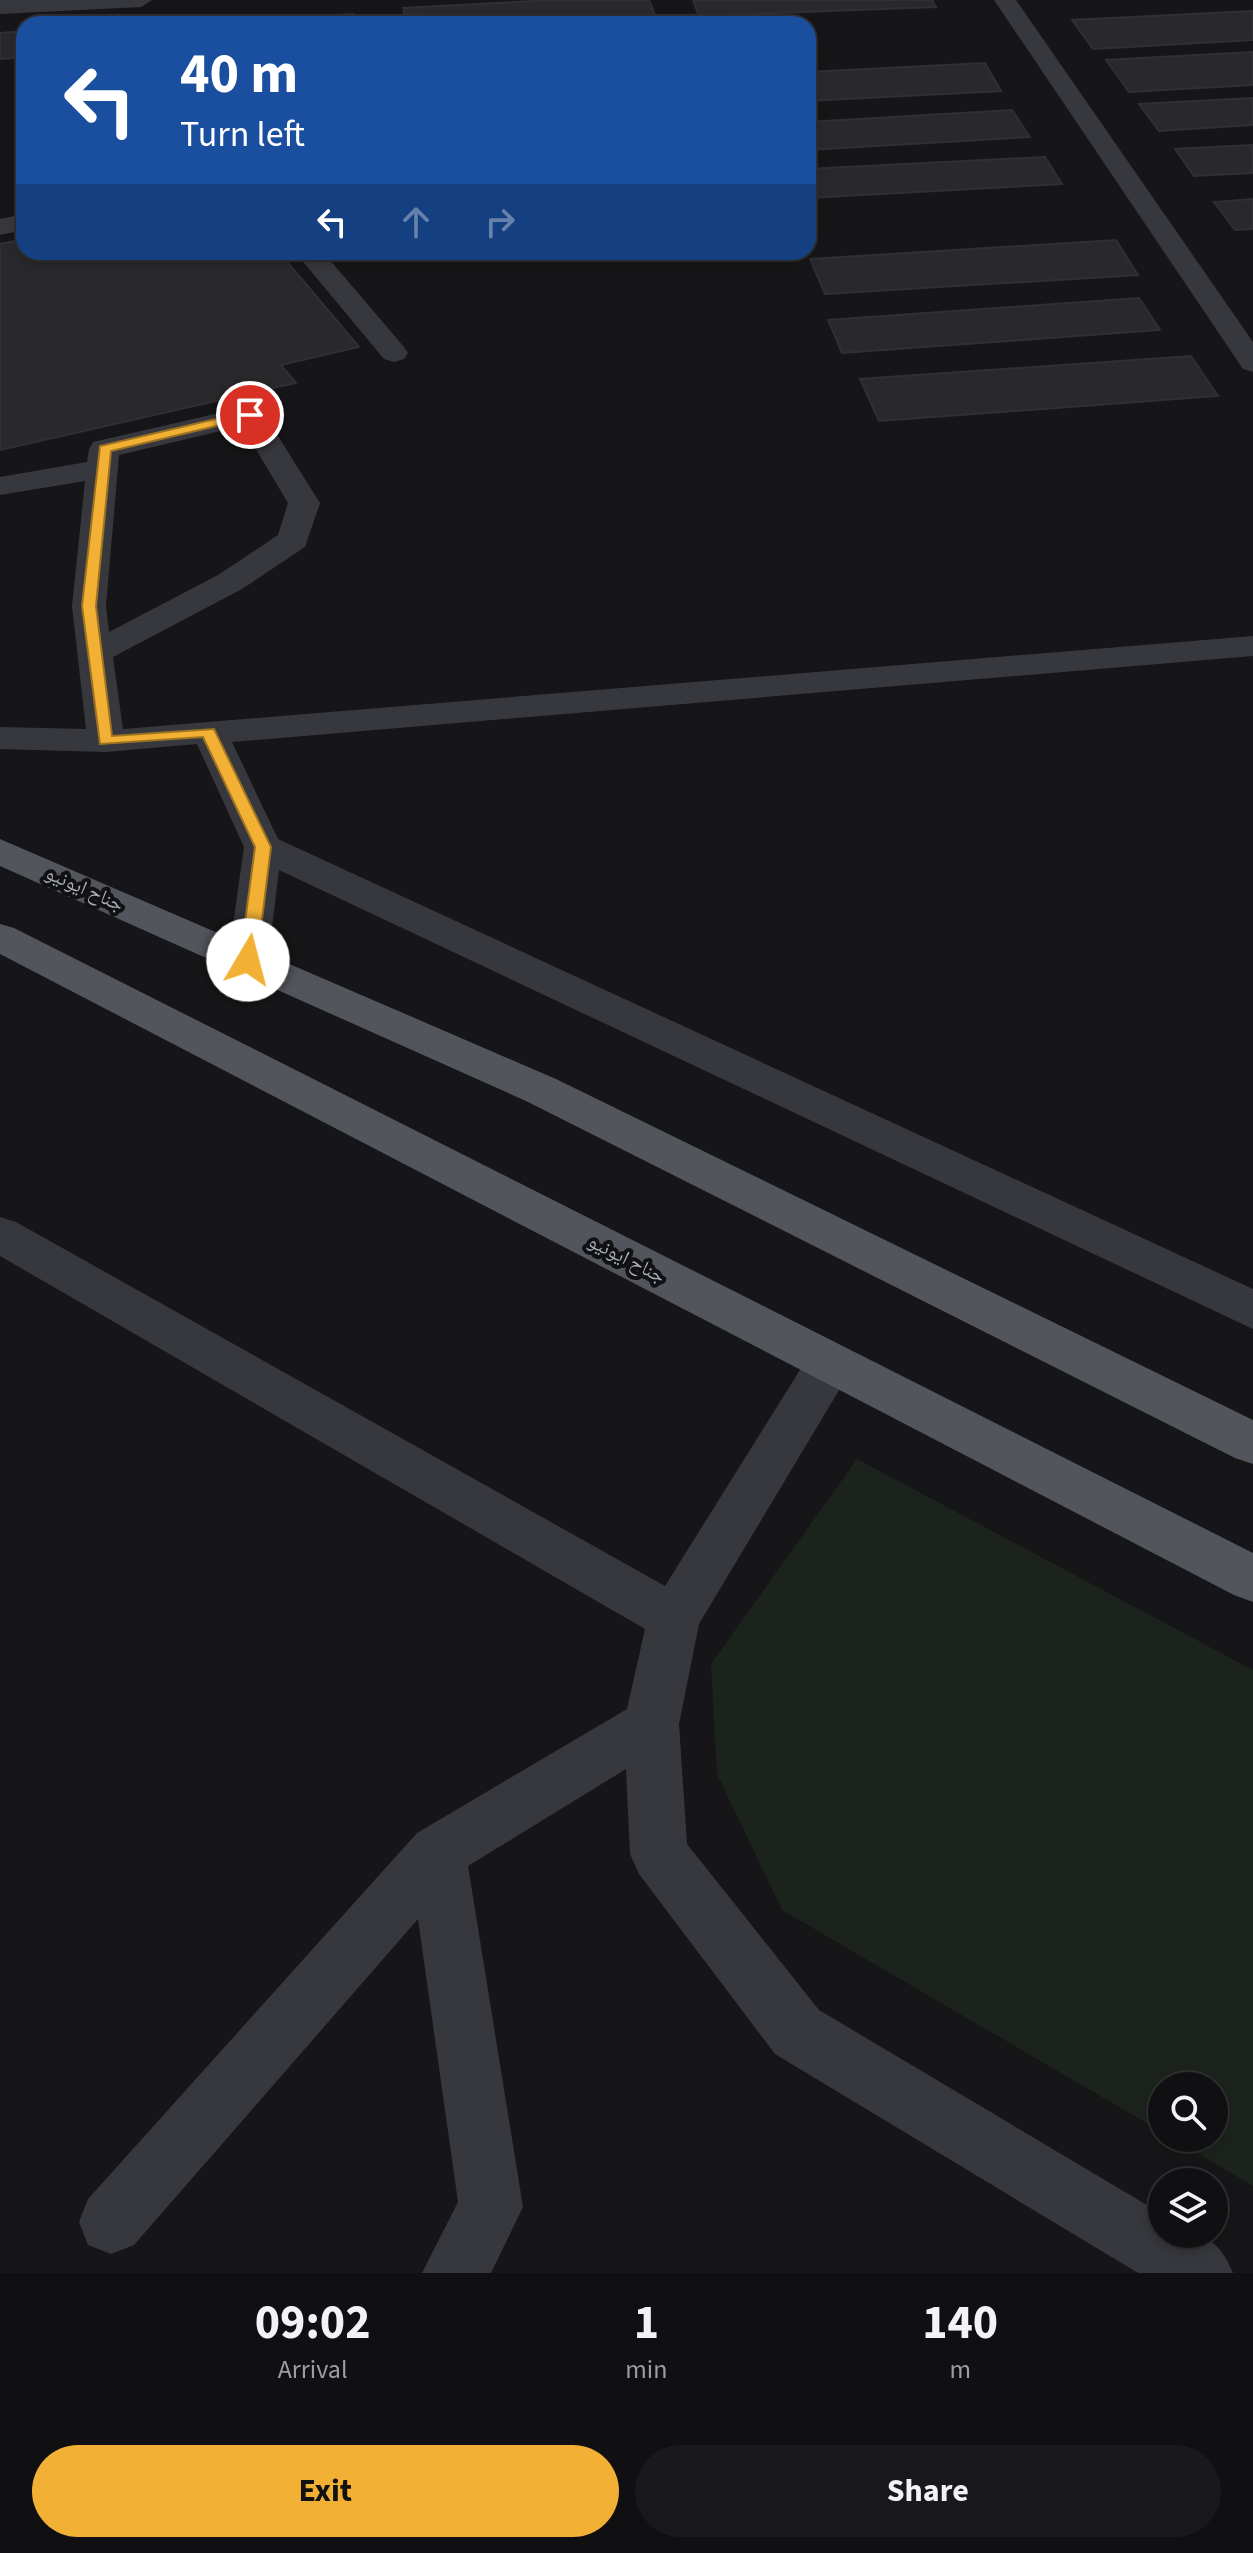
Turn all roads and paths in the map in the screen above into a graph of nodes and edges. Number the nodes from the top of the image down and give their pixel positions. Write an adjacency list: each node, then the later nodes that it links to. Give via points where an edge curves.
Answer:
1 (141, 0): 3 (street)
2 (1005, 0): 6 (street)
3 (0, 7)
4 (316, 260): 5 (street)
5 (394, 353)
6 (1253, 363)
7 (102, 469): 8 (street); 10 (street, via 89,606); 10 (street, via 104,449 250,415 304,503 293,540 230,582)
8 (0, 486)
9 (1253, 646): 11 (street)
10 (97, 652): 13 (street)
11 (209, 732): 13 (street); 14 (street)
12 (0, 738): 13 (street)
13 (106, 741)
14 (263, 847): 17 (street); 19 (street)
15 (0, 851): 17 (main road, جناح ایونیو)
16 (0, 937): 20 (main road, جناح ایونیو)
17 (248, 960): 21 (main road, جناح ایونیو, via 541,1090)
18 (0, 1234): 23 (street)
19 (1253, 1310)
20 (830, 1363): 22 (main road, جناح ایونیو); 23 (street)
21 (1253, 1443)
22 (1253, 1579)
23 (674, 1618): 24 (street)
24 (651, 1724): 25 (street); 28 (street, via 659,1854 797,2032)
25 (437, 1853): 26 (street); 27 (street, via 491,2207)
26 (111, 2222)
27 (455, 2273)
28 (1200, 2273)

